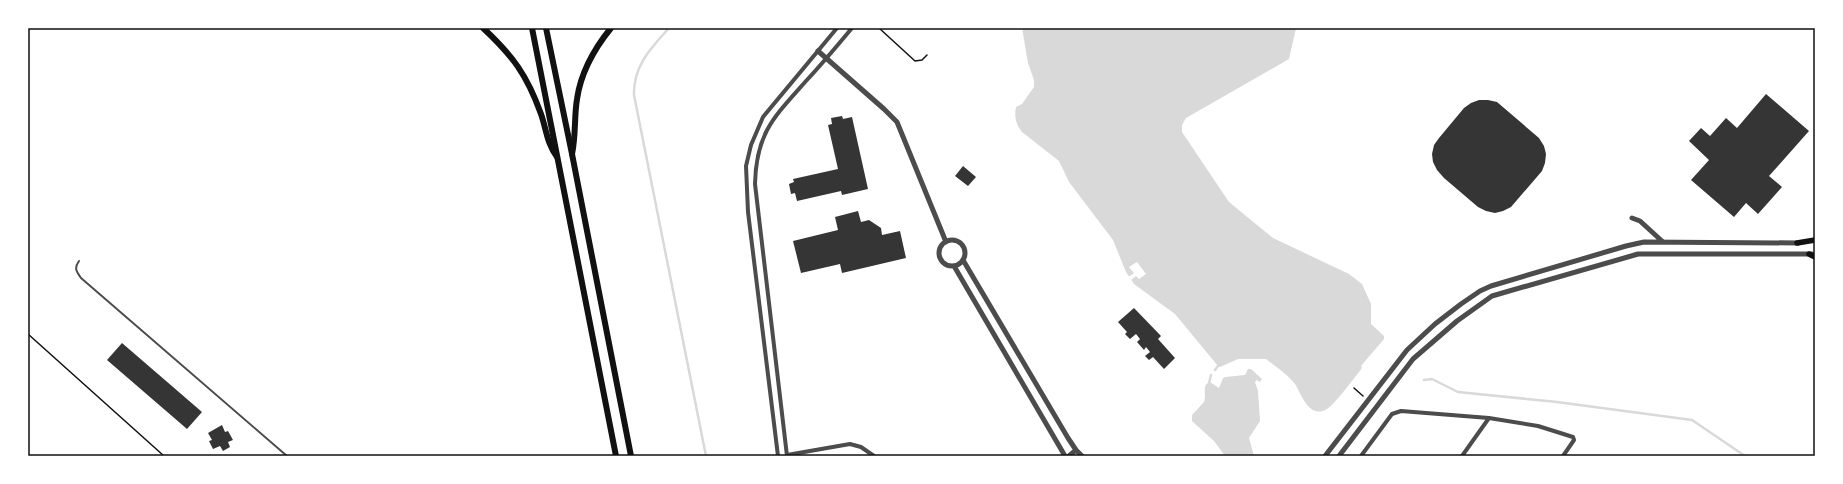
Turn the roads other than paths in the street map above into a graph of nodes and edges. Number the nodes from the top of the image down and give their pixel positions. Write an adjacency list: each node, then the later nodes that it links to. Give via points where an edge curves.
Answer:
1 (483, 28): 10 (main road, via 510,55 527,79 552,150)
2 (532, 28): 10 (main road)
3 (546, 28): 9 (main road)
4 (612, 28): 9 (main road, via 596,46 585,67 577,99)
5 (837, 28): 7 (street)
6 (852, 28): 8 (street)
7 (818, 52): 8 (street); 22 (street, via 763,117 748,155 746,189)
8 (826, 59): 13 (street, via 897,122); 21 (street, via 772,120 757,156 755,184)
9 (572, 154): 29 (main road)
10 (557, 157): 28 (main road)
11 (1632, 218): 14 (street, via 1640,221)
12 (1815, 240): 15 (main road)
13 (946, 242): 18 (street, via 954,241 960,244 965,253); 20 (street, via 940,250 940,257 947,265)
14 (1663, 242): 15 (street); 36 (street, via 1629,245 1486,288 1435,324 1407,350)
15 (1797, 243): 16 (street)
16 (1815, 243)
17 (1813, 255): 37 (street, via 1638,254 1492,296 1457,321 1413,359)
18 (963, 260): 20 (street); 26 (street)
19 (79, 261): 27 (lane, via 76,272 81,278)
20 (954, 266): 33 (street)
21 (767, 283): 22 (street); 24 (street)
22 (757, 285): 25 (street)
23 (1489, 418): 38 (street, via 1401,411 1392,414); 39 (street); 40 (street, via 1538,426 1573,437 1574,440)
24 (785, 444): 25 (street); 31 (street)
25 (777, 445): 30 (street)
26 (1076, 450): 34 (street); 35 (street)
27 (287, 456)
28 (616, 456)
29 (631, 456)
30 (778, 456)
31 (787, 456): 32 (street, via 850,444 861,446)
32 (874, 456)
33 (1065, 456)
34 (1069, 456)
35 (1082, 456)
36 (1325, 456)
37 (1339, 456)
38 (1361, 456)
39 (1462, 456)
40 (1563, 456)

